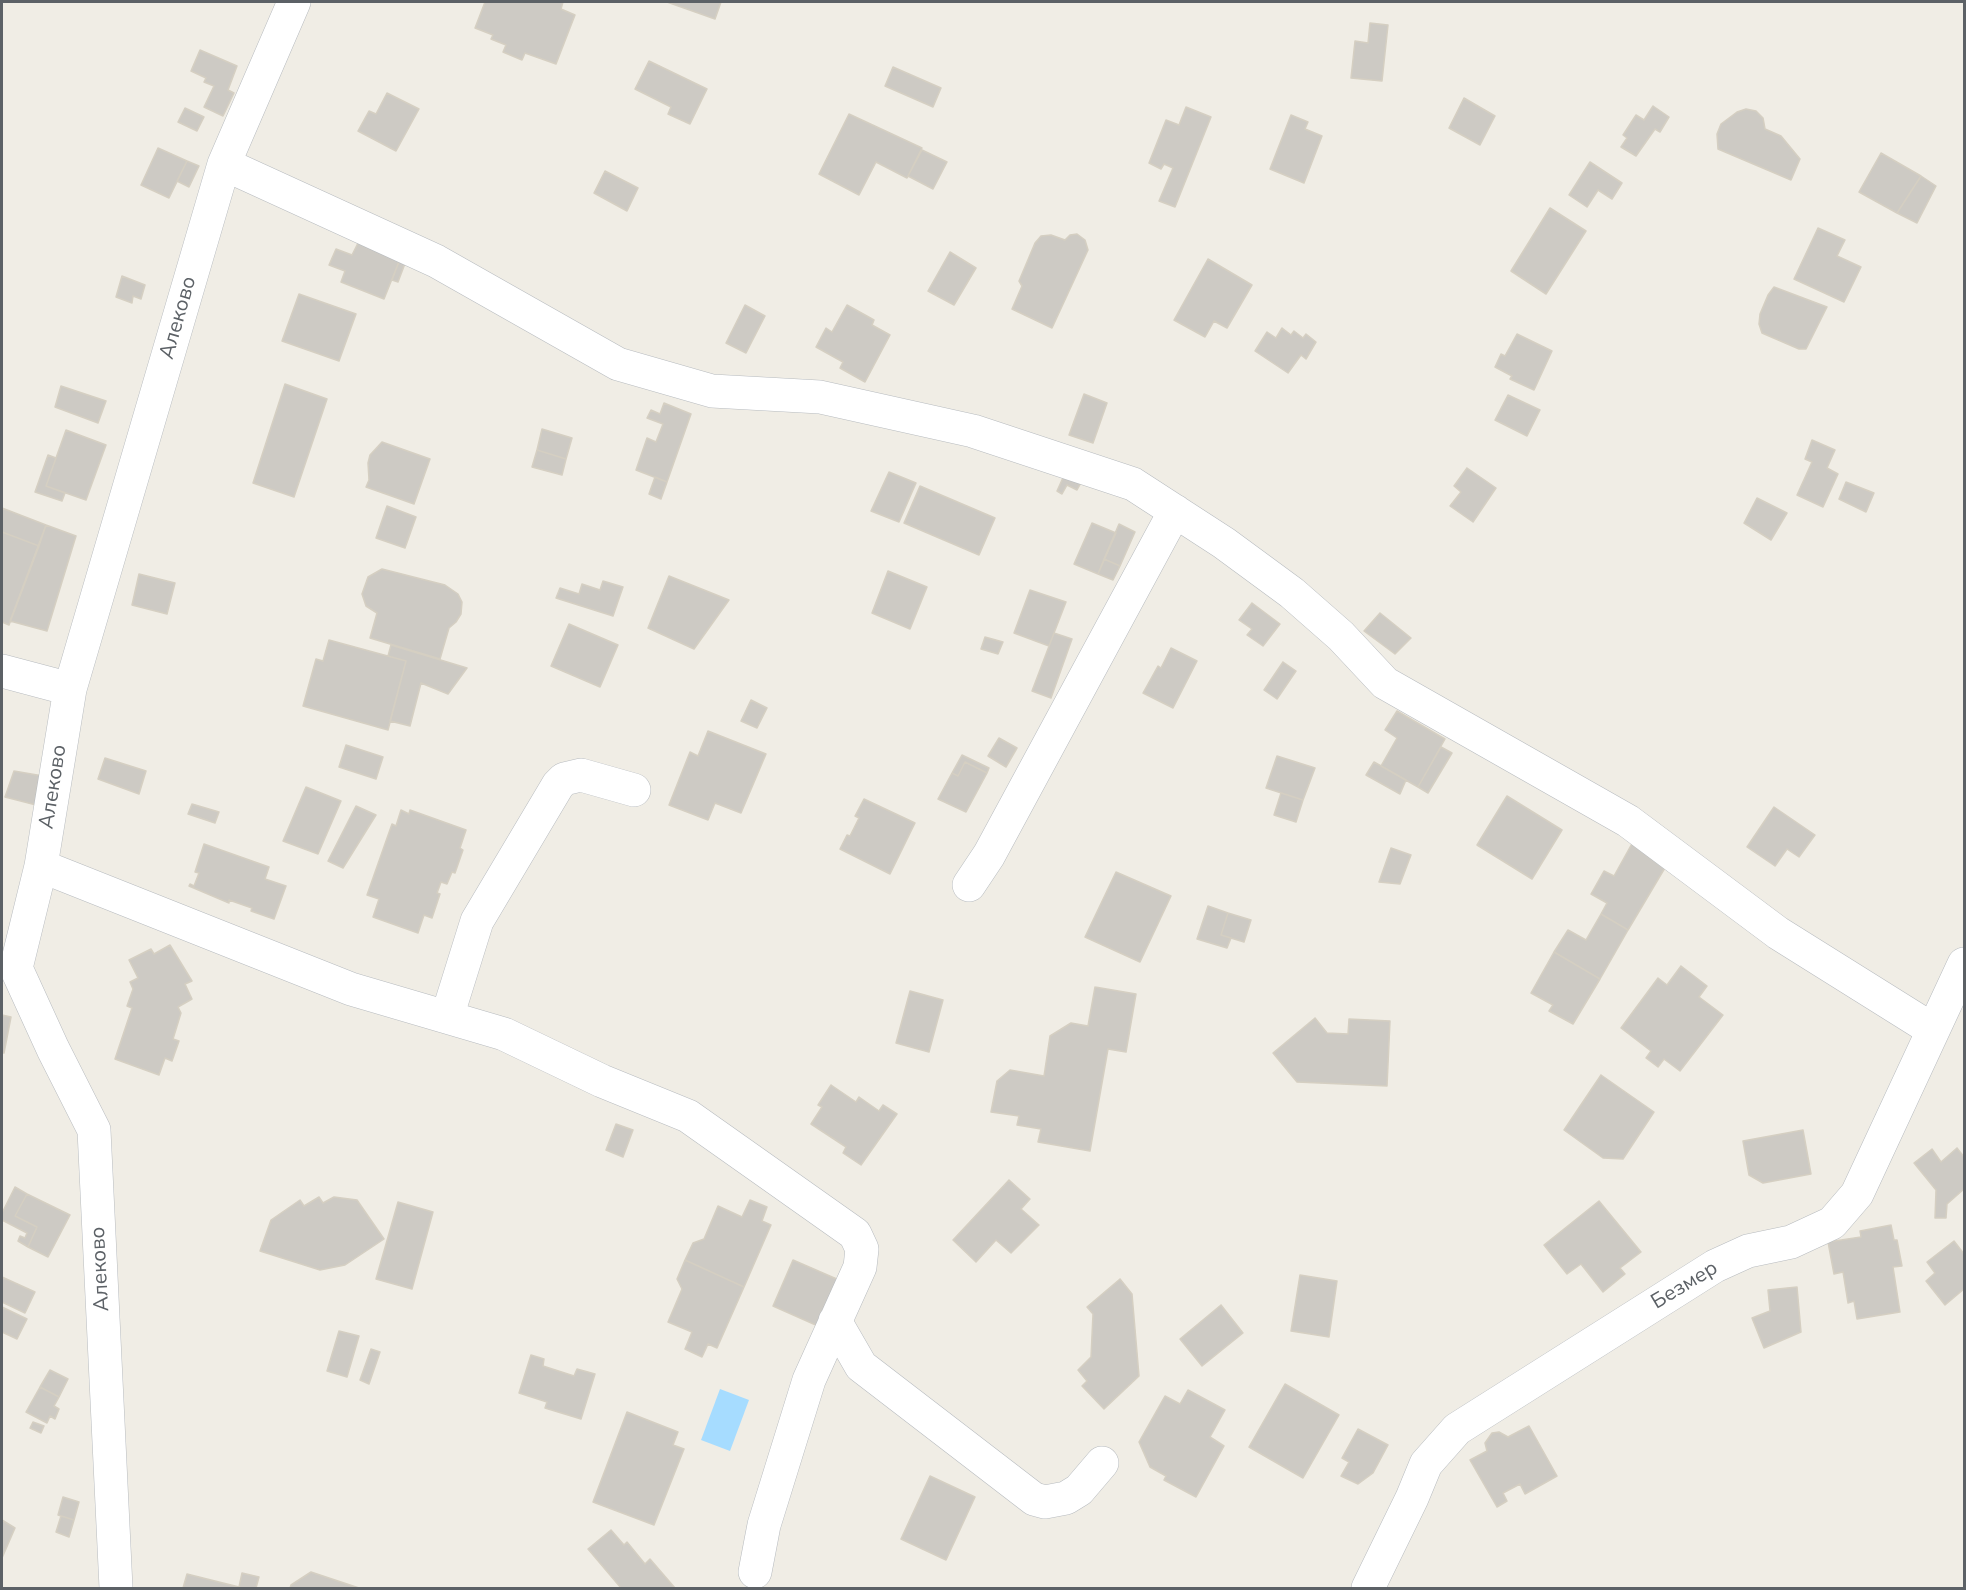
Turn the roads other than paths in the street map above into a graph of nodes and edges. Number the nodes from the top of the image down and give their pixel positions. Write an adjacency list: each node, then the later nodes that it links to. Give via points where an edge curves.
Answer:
1 (294, 2): 2 (street, Алеково)
2 (224, 164): 3 (street, via 436,261 618,364 712,391 820,397 973,431 1133,484); 5 (street, Алеково)
3 (1174, 511): 8 (street, via 989,855); 11 (street, via 1292,593 1341,636 1385,683 1628,821 1779,933)
4 (2, 671): 5 (street)
5 (70, 689): 7 (street, Алеково)
6 (634, 790): 10 (street, via 581,775 564,779 558,785 477,921)
7 (40, 867): 10 (street, via 351,989); 15 (street, Алеково, via 16,968 94,1130)
8 (969, 885)
9 (1965, 964): 11 (street, Безмер)
10 (447, 1017): 12 (street, via 504,1034 602,1081 688,1116 848,1228 860,1241 862,1258)
11 (1933, 1030): 16 (street, Безмер, via 1857,1194 1832,1223 1791,1242 1748,1251 1715,1266 1457,1429 1426,1464)
12 (835, 1321): 13 (street, via 861,1366 1034,1499 1045,1503 1066,1498 1079,1490); 14 (street, via 809,1380 764,1524)
13 (1102, 1463)
14 (755, 1572)
15 (116, 1588)
16 (1368, 1588)

